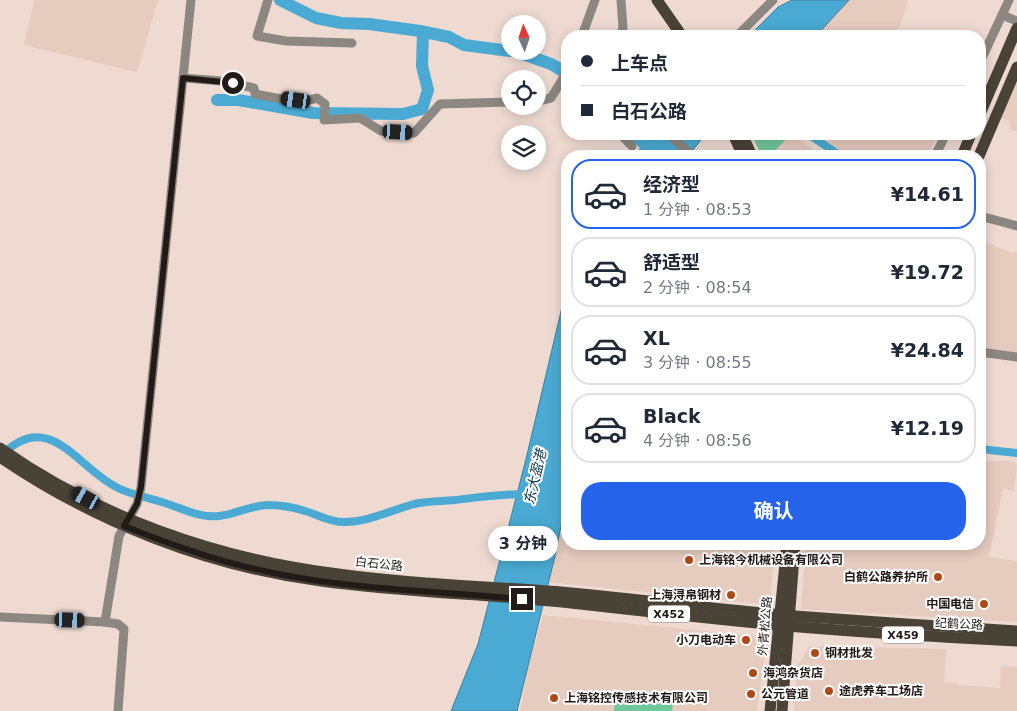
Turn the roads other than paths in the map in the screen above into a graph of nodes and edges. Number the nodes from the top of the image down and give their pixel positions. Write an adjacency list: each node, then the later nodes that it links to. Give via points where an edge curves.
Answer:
1 (191, 0): 20 (street)
2 (595, 0): 12 (street)
3 (621, 0): 13 (street)
4 (649, 0): 14 (main road)
5 (657, 0): 15 (main road)
6 (773, 0): 16 (street)
7 (1009, 0): 9 (street)
8 (268, 1): 17 (street, via 257,36 286,41)
9 (1002, 15): 10 (street); 18 (street)
10 (1017, 21)
11 (1017, 28): 23 (main road)
12 (584, 30)
13 (622, 30)
14 (669, 30)
15 (678, 30)
16 (743, 30)
17 (352, 43)
18 (986, 49)
19 (1017, 67): 27 (main road)
20 (183, 78): 24 (street, via 244,84 254,88 255,94 309,101 318,98 325,104 324,120 360,118 381,131 414,133 440,104); 37 (street, via 141,487 137,504)
21 (561, 89): 22 (street)
22 (546, 99)
23 (986, 100)
24 (501, 102)
25 (626, 140): 28 (street)
26 (675, 140): 29 (street)
27 (986, 140)
28 (632, 146)
29 (686, 150)
30 (986, 218): 31 (street)
31 (1017, 226)
32 (986, 353): 33 (street)
33 (1017, 357)
34 (0, 448): 36 (main road, 白石公路 / X452)
35 (0, 457): 36 (main road, 白石公路 / X452)
36 (13, 462): 37 (main road, 白石公路 / X452, via 47,487)
37 (127, 522): 42 (main road, 白石公路 / X452, via 221,561 357,586 485,591); 43 (street, via 119,536)
38 (789, 550): 40 (main road, 外青松公路)
39 (794, 550): 40 (main road, 外青松公路)
40 (790, 560): 42 (main road, 外青松公路)
41 (0, 617): 43 (street)
42 (784, 620): 44 (main road, 纪鹤公路 / X459); 45 (main road, 纪鹤公路 / X459); 47 (main road, 外青松公路); 48 (main road, 外青松公路)
43 (104, 622): 46 (street, via 118,624 124,629)
44 (1017, 631)
45 (1017, 641)
46 (118, 711)
47 (770, 711)
48 (782, 711)

